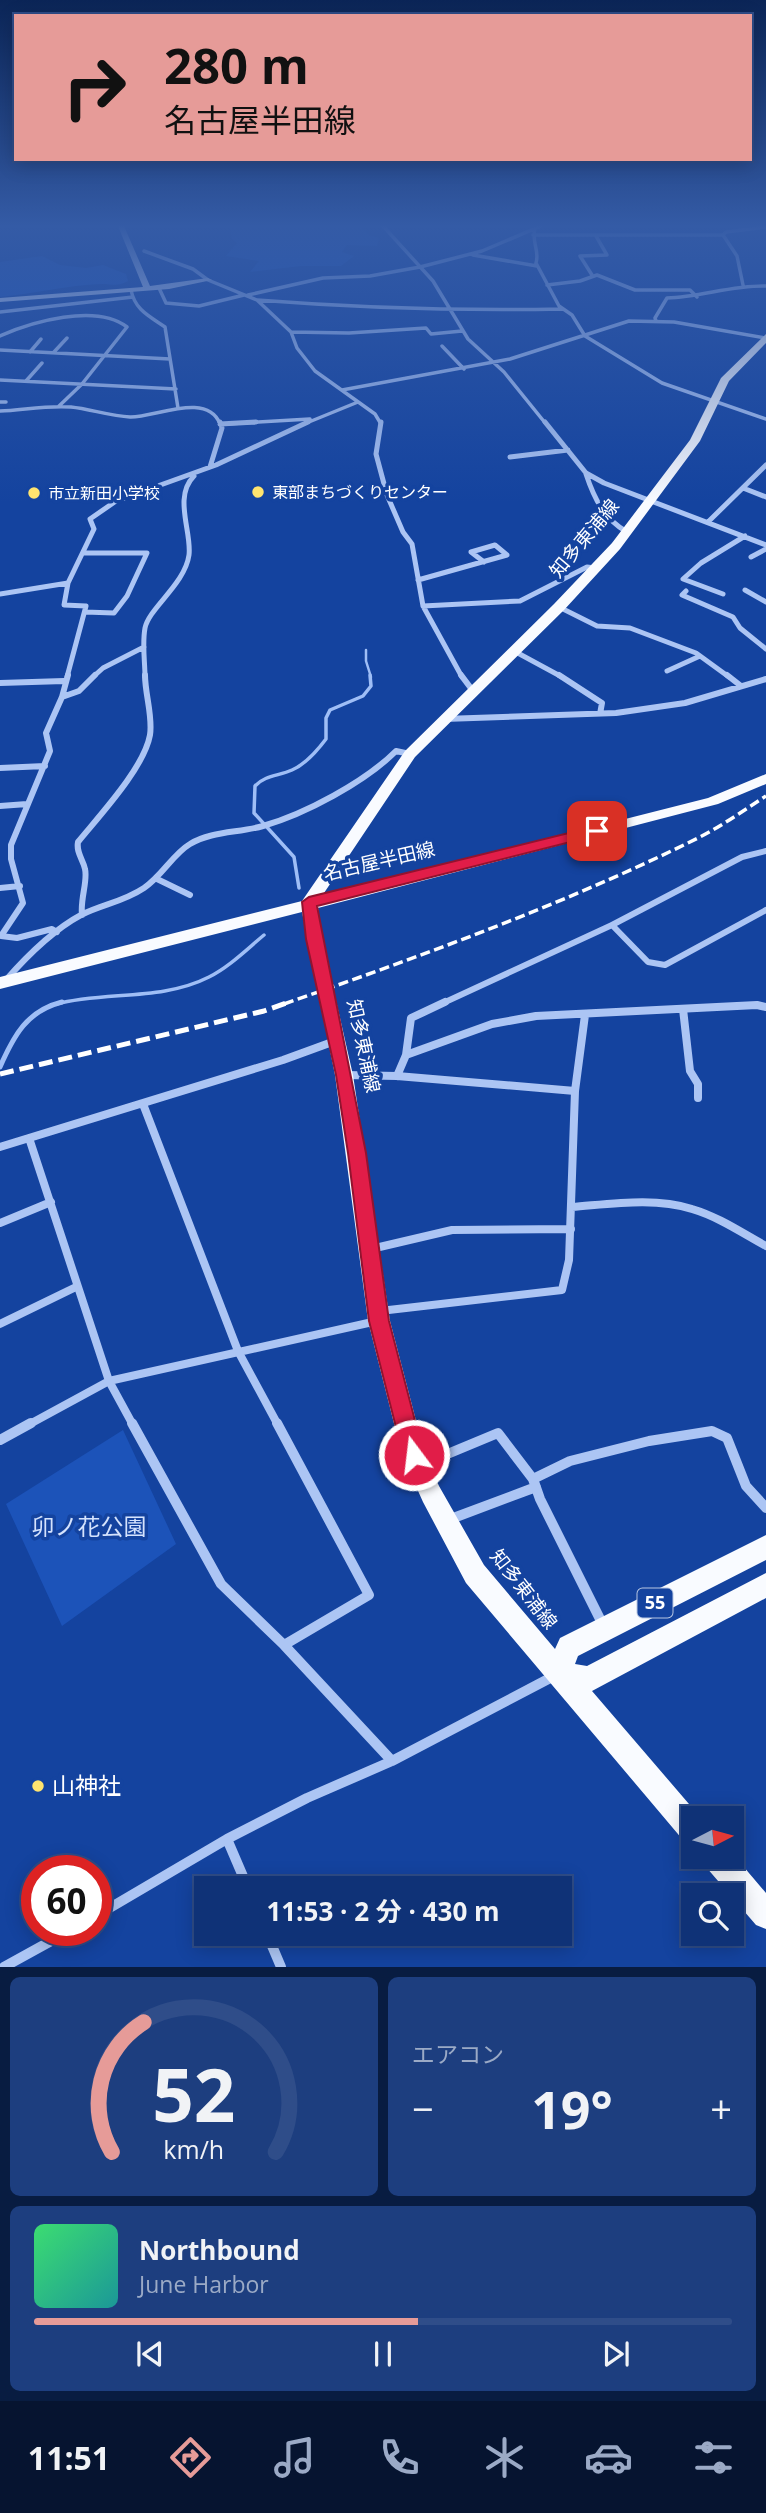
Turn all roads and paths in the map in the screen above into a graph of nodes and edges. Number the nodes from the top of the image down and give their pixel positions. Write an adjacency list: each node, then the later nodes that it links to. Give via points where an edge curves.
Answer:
1 (55, 318): 12 (street)
2 (61, 318): 11 (street)
3 (90, 318): 24 (street, via 127,327)
4 (151, 318): 26 (street, via 165,327)
5 (276, 318): 14 (street)
6 (454, 318): 13 (street)
7 (574, 318): 16 (street)
8 (658, 318): 9 (street)
9 (656, 321): 16 (street, via 629,321); 18 (street)
10 (4, 327): 12 (street)
11 (59, 327)
12 (13, 330): 15 (street)
13 (462, 331): 14 (street); 28 (street)
14 (291, 332): 35 (street, via 307,363)
15 (0, 336)
16 (586, 336): 28 (street); 37 (street, via 662,383)
17 (67, 338): 23 (street)
18 (765, 338): 37 (main road, 知多東浦線, via 725,380)
19 (41, 339): 22 (street)
20 (442, 346): 30 (street)
21 (0, 350): 22 (street)
22 (30, 352): 23 (street)
23 (54, 352): 24 (street)
24 (105, 355): 25 (street); 33 (street)
25 (138, 357): 26 (street); 29 (street)
26 (170, 359): 34 (street)
27 (42, 363): 32 (street)
28 (493, 363): 30 (street); 44 (street)
29 (134, 365)
30 (464, 369): 35 (street)
31 (1, 381): 32 (street)
32 (26, 381): 33 (street)
33 (82, 384): 34 (street); 38 (street)
34 (176, 389): 39 (street)
35 (341, 390): 36 (street)
36 (358, 402): 41 (street); 61 (street, via 381,421 376,454 387,495 412,544)
37 (716, 403): 42 (street); 52 (main road, 知多東浦線, via 695,441)
38 (58, 407): 39 (street, via 132,417); 40 (street)
39 (178, 408): 43 (street, via 206,410)
40 (0, 411)
41 (313, 419): 43 (street); 47 (street)
42 (766, 419)
43 (220, 424): 47 (street)
44 (568, 450): 45 (street); 49 (street)
45 (510, 457)
46 (766, 465): 50 (street)
47 (210, 467): 48 (street)
48 (196, 473): 57 (street, via 107,503 90,519 94,528); 73 (street, via 190,480 183,513 189,554 180,579 145,626)
49 (586, 473): 52 (street); 54 (street, via 604,514 614,526)
50 (743, 488): 51 (street); 53 (street)
51 (766, 497)
52 (649, 501): 53 (street); 54 (main road, 知多東浦線)
53 (708, 522): 55 (street)
54 (627, 531): 60 (main road, 知多東浦線)
55 (745, 536): 56 (street); 66 (street, via 683,579)
56 (766, 547): 58 (street)
57 (84, 552): 62 (street); 70 (street, via 147,553 114,613)
58 (751, 557)
59 (484, 562): 59 (street, via 495,559 507,555 495,545 471,552); 61 (street)
60 (595, 568): 68 (street, via 587,567 520,601); 69 (main road, 知多東浦線)
61 (418, 580): 68 (street)
62 (68, 583): 65 (street); 70 (street, via 64,605 86,606)
63 (745, 590): 67 (street)
64 (686, 591): 72 (street, via 682,595 733,617)
65 (0, 594)
66 (723, 594)
67 (766, 602)
68 (423, 606): 82 (street)
69 (559, 607): 75 (main road, 知多東浦線); 76 (street, via 597,626 630,628)
70 (85, 612): 79 (street)
71 (766, 638): 72 (street)
72 (757, 642): 74 (street)
73 (144, 647): 83 (street, via 103,668 79,691); 99 (street, via 151,732 129,778 78,842 86,872)
74 (766, 649)
75 (514, 651): 82 (main road, 知多東浦線); 84 (street, via 602,703)
76 (700, 656): 77 (street); 81 (street)
77 (667, 671)
78 (766, 679): 81 (street)
79 (65, 681): 80 (street); 83 (street)
80 (0, 683)
81 (741, 686): 84 (street, via 685,703)
82 (473, 691): 85 (main road, 知多東浦線)
83 (62, 697): 87 (street, via 46,733 50,751)
84 (600, 713): 85 (street)
85 (444, 719): 86 (main road, 知多東浦線)
86 (410, 754): 93 (street, via 396,751 351,786 281,819 197,839 181,850); 97 (main road, 知多東浦線)
87 (45, 766): 88 (street); 90 (street)
88 (0, 768)
89 (766, 779): 97 (main road, 名古屋半田線, via 691,807)
90 (27, 804): 91 (street); 94 (street, via 9,858)
91 (0, 806)
92 (766, 850): 100 (street, via 742,857)
93 (157, 879): 96 (street); 99 (street, via 126,900)
94 (20, 886): 95 (street); 101 (street, via 23,903 1,936 17,939 52,929)
95 (0, 888)
96 (190, 895)
97 (309, 902): 102 (main road, 名古屋半田線); 106 (main road, 知多東浦線)
98 (766, 910): 100 (street, via 665,965 648,962)
99 (82, 915): 101 (street)
100 (612, 925): 107 (street, via 411,1018)
101 (57, 932): 102 (street)
102 (2, 982)
103 (766, 1007): 104 (street)
104 (683, 1009): 105 (street); 111 (street)
105 (585, 1015): 107 (street, via 536,1016 492,1024); 110 (street)
106 (335, 1041): 108 (main road, 知多東浦線); 112 (street)
107 (406, 1055): 109 (street)
108 (344, 1075): 109 (street); 120 (main road, 知多東浦線)
109 (397, 1076): 110 (street)
110 (575, 1091): 116 (street)
111 (698, 1098)
112 (143, 1104): 113 (street); 124 (street)
113 (29, 1138): 114 (street); 115 (street)
114 (0, 1147)
115 (51, 1202): 117 (street); 121 (street)
116 (572, 1207): 118 (street); 119 (street, via 619,1203 684,1207)
117 (0, 1223)
118 (571, 1229): 120 (street, via 452,1230); 122 (street, via 562,1290 410,1305)
119 (766, 1246)
120 (370, 1250): 122 (main road, 知多東浦線)
121 (76, 1287): 123 (street); 125 (street)
122 (379, 1316): 124 (street); 127 (main road, 知多東浦線)
123 (0, 1324)
124 (237, 1351): 125 (street); 134 (street, via 369,1595)
125 (109, 1381): 126 (street); 134 (street, via 221,1584)
126 (0, 1440)
127 (419, 1466): 128 (street, via 498,1433); 130 (main road, 知多東浦線)
128 (534, 1483): 129 (street, via 570,1461 712,1431 727,1437 750,1492); 130 (street); 133 (street)
129 (766, 1508)
130 (446, 1521): 135 (main road, 知多東浦線, via 475,1574)
131 (766, 1547): 133 (main road, 55)
132 (766, 1585): 135 (main road, 55, via 589,1679)
133 (605, 1629): 135 (main road, 55, via 569,1647)
134 (284, 1645): 136 (street)
135 (558, 1674): 136 (street); 137 (main road, 知多東浦線)
136 (392, 1761): 138 (street)
137 (681, 1816)
138 (227, 1839): 140 (street); 141 (street)
139 (726, 1869): 142 (main road)
140 (243, 1876)
141 (112, 1907)
142 (766, 1915)
143 (42, 1946): 145 (street)
144 (272, 1946): 146 (street)
145 (4, 1967)
146 (281, 1967)

